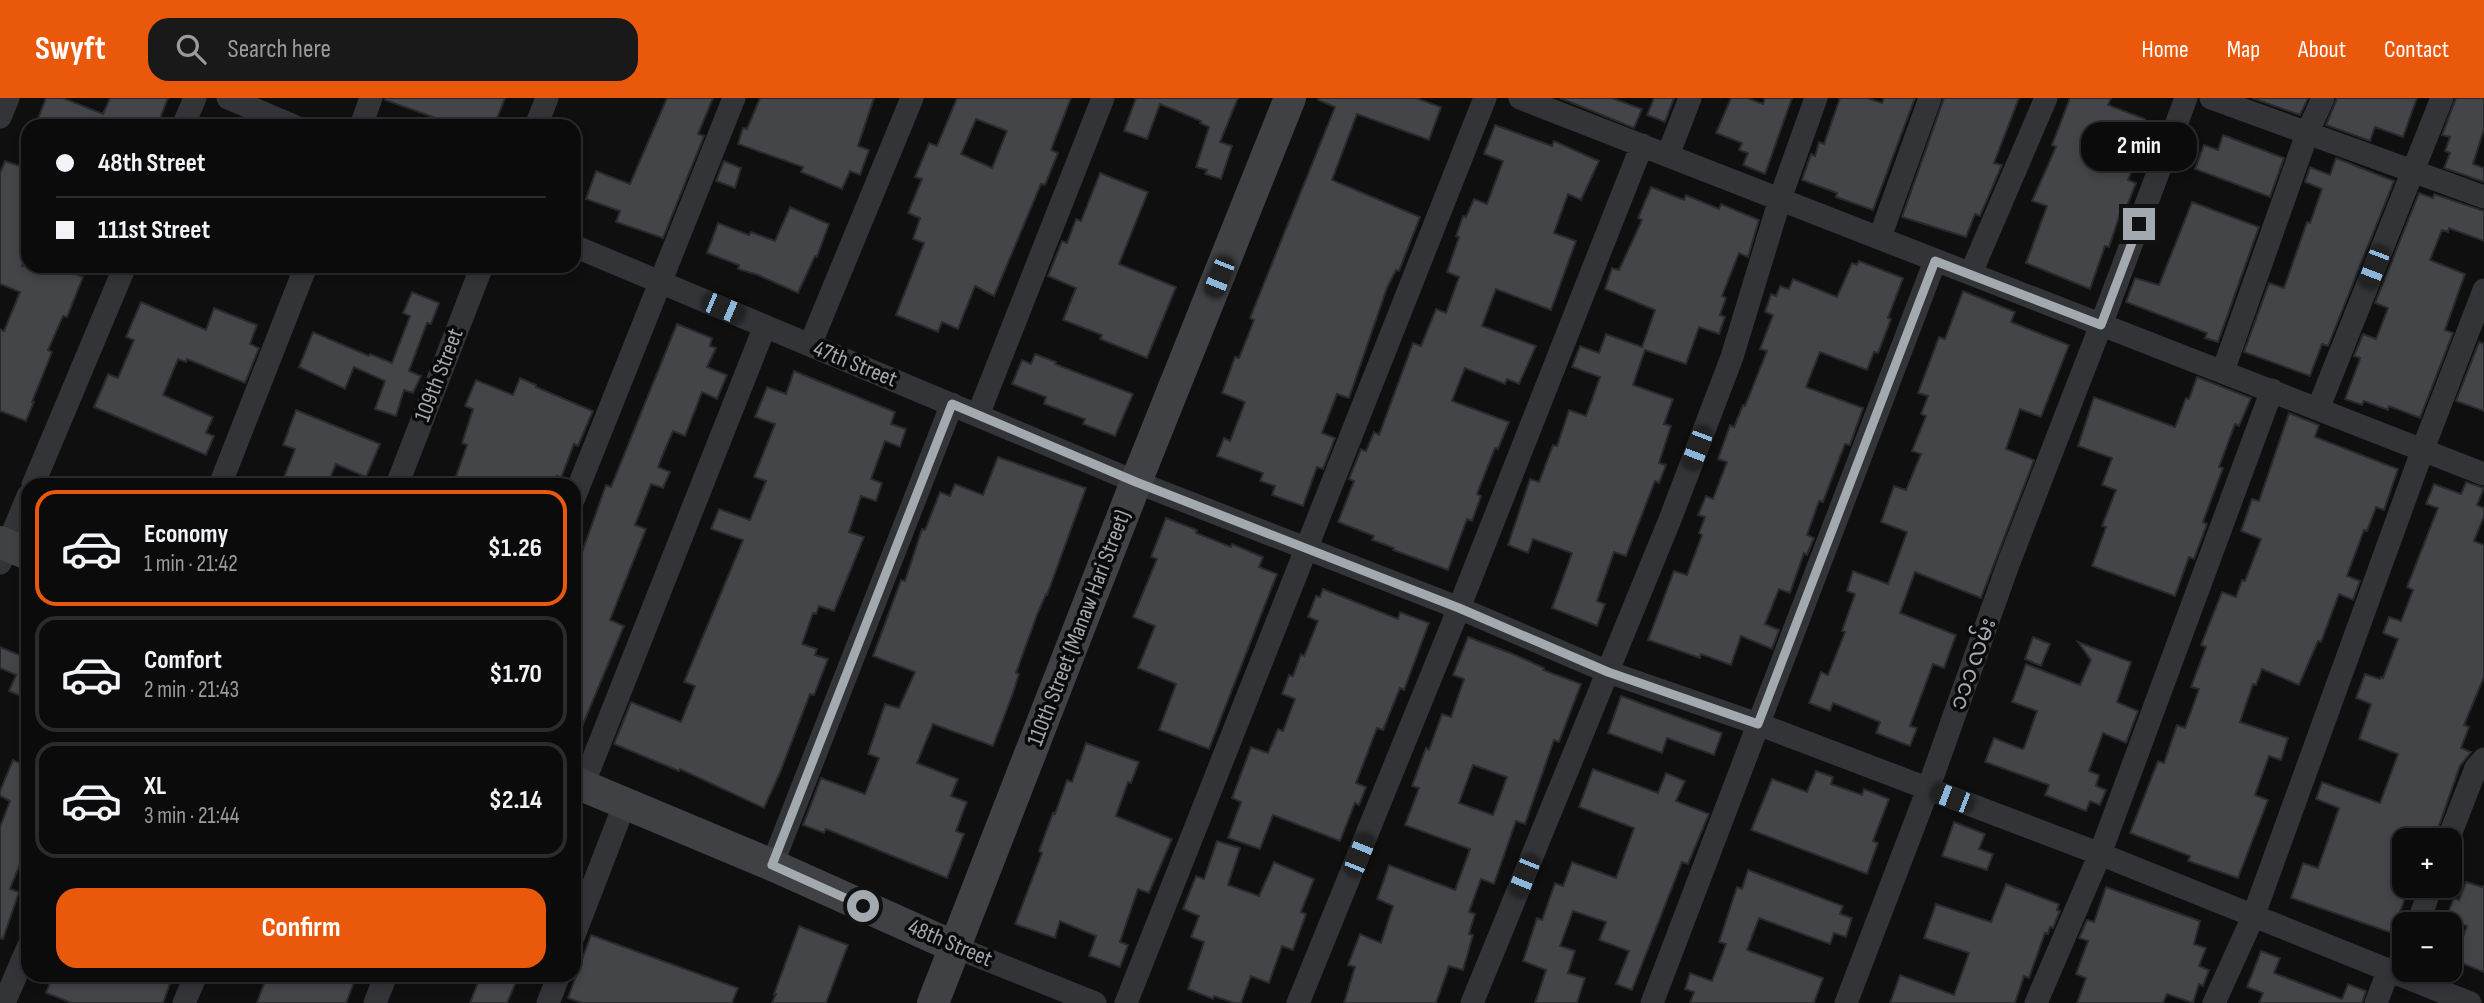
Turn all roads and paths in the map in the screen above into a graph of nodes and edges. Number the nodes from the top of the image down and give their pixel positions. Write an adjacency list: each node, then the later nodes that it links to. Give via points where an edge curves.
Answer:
1 (8, 98): 21 (street)
2 (195, 98): 22 (street)
3 (228, 98): 23 (street)
4 (371, 98): 24 (street)
5 (547, 98): 25 (street)
6 (734, 98): 39 (street)
7 (912, 98): 43 (street)
8 (1103, 98): 48 (street)
9 (1290, 98): 55 (street, 110th Street (Manaw Hari Street))
10 (1485, 98): 57 (street)
11 (1520, 98): 20 (street)
12 (1690, 98): 28 (street)
13 (1816, 98): 31 (street)
14 (1930, 98): 32 (street)
15 (2046, 98): 38 (street)
16 (2186, 98): 41 (street, ၁၁၁ လမ်း)
17 (2211, 98): 26 (street)
18 (2323, 98): 26 (street)
19 (2442, 98): 29 (street)
20 (1555, 104): 27 (street)
21 (0, 117)
22 (186, 119)
23 (278, 119)
24 (363, 119)
25 (539, 119)
26 (2307, 134): 29 (street); 44 (street)
27 (1642, 145): 28 (street); 59 (street)
28 (1668, 155): 31 (street)
29 (2410, 172): 30 (street); 47 (street)
30 (2484, 197)
31 (1780, 199): 32 (street); 60 (street, via 1732,357)
32 (1880, 237): 34 (street)
33 (581, 249): 39 (street, 47th Street)
34 (1935, 261): 38 (street); 61 (street)
35 (122, 273): 51 (street)
36 (303, 273): 52 (street)
37 (479, 273): 53 (street, 109th Street)
38 (1971, 274): 41 (street)
39 (659, 282): 42 (street, 47th Street); 54 (street)
40 (2484, 290): 49 (street)
41 (2101, 325): 44 (street); 65 (street, ၁၁၁ လမ်း)
42 (765, 326): 43 (street, 47th Street); 63 (street)
43 (810, 345): 46 (street, 47th Street)
44 (2223, 371): 45 (street)
45 (2272, 390): 47 (street); 68 (street)
46 (952, 404): 48 (street, 47th Street); 69 (street)
47 (2318, 408): 49 (street)
48 (978, 415): 55 (street, 47th Street)
49 (2423, 449): 50 (street); 71 (street)
50 (2484, 474)
51 (36, 478)
52 (223, 478)
53 (400, 478)
54 (581, 480)
55 (1136, 482): 57 (street, 47th Street); 72 (street, 110th Street (Manaw Hari Street))
56 (21, 516): 58 (street)
57 (1307, 547): 59 (street, 47th Street); 86 (street)
58 (9, 551)
59 (1459, 608): 60 (street, 47th Street); 87 (street)
60 (1608, 672): 61 (street, 47th Street); 88 (street)
61 (1758, 724): 65 (street, 47th Street); 89 (street)
62 (2484, 759): 67 (street, via 2476,768)
63 (581, 776)
64 (581, 784): 66 (street, 48th Street)
65 (1928, 789): 68 (street, 47th Street); 90 (street, ၁၁၁ လမ်း)
66 (625, 803): 69 (street, 48th Street); 70 (street)
67 (2453, 828)
68 (2100, 855): 71 (street, 47th Street); 91 (street)
69 (772, 865): 72 (street, 48th Street)
70 (581, 917)
71 (2253, 917): 74 (street, 47th Street); 92 (street)
72 (955, 947): 84 (street, 110th Street (Manaw Hari Street)); 85 (street, 48th Street)
73 (21, 963): 80 (street)
74 (2392, 969)
75 (193, 982): 81 (street)
76 (383, 982): 82 (street)
77 (556, 982): 83 (street)
78 (2392, 982): 93 (street)
79 (2423, 982): 94 (street, 47th Street)
80 (4, 1003)
81 (184, 1003)
82 (375, 1003)
83 (548, 1003)
84 (933, 1003)
85 (1095, 1003)
86 (1126, 1003)
87 (1298, 1003)
88 (1472, 1003)
89 (1652, 1003)
90 (1846, 1003)
91 (2036, 1003)
92 (2214, 1003)
93 (2376, 1003)
94 (2470, 1003)

